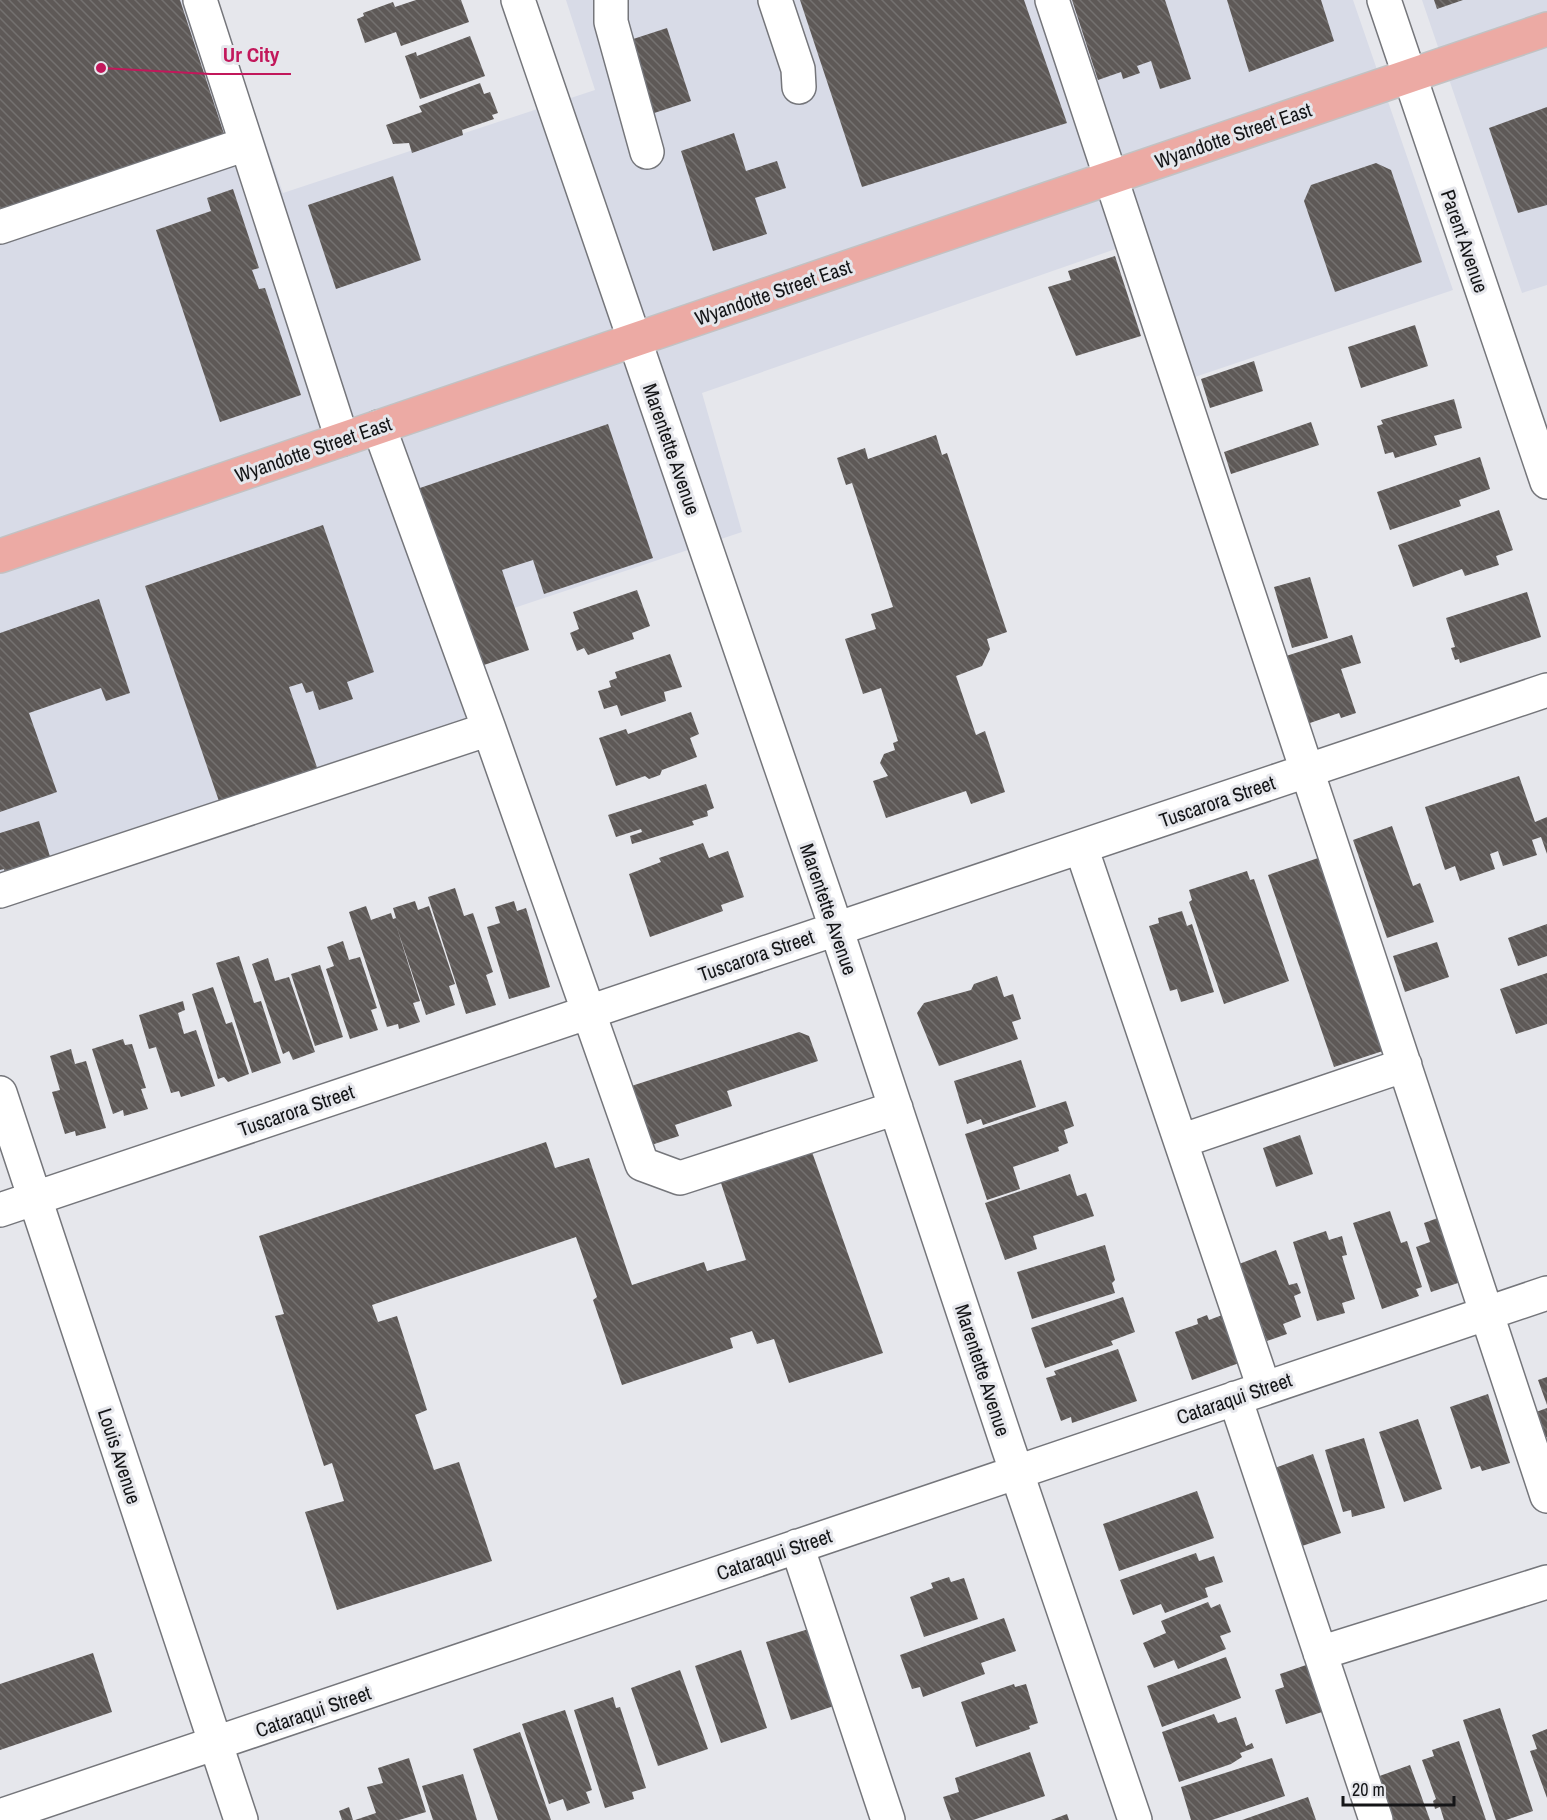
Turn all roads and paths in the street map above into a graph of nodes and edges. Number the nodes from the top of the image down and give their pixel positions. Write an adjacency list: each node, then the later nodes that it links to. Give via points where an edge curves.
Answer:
1 (200, 0): 10 (street)
2 (518, 0): 14 (street, Marentette Avenue)
3 (611, 0): 11 (street, via 611,22)
4 (775, 0): 9 (street, via 798,69)
5 (1052, 0): 12 (street)
6 (1384, 0): 8 (street, Parent Avenue)
7 (1547, 29): 8 (main road, Wyandotte Street East)
8 (1409, 75): 12 (main road, Wyandotte Street East); 17 (street, Parent Avenue)
9 (799, 87)
10 (246, 144): 13 (street); 16 (street)
11 (647, 152)
12 (1111, 177): 14 (main road, Wyandotte Street East); 21 (street)
13 (0, 227)
14 (634, 339): 15 (main road, Wyandotte Street East); 24 (street, Marentette Avenue)
15 (379, 427): 16 (main road, Wyandotte Street East); 20 (street)
16 (342, 439): 18 (main road, Wyandotte Street East)
17 (1547, 482)
18 (0, 556)
19 (1547, 690): 21 (street, Tuscarora Street)
20 (489, 729): 23 (street); 25 (street)
21 (1307, 770): 22 (street, Tuscarora Street); 26 (street)
22 (1081, 847): 24 (street, Tuscarora Street); 29 (street)
23 (0, 891)
24 (836, 928): 25 (street, Tuscarora Street); 28 (street, Marentette Avenue)
25 (588, 1012): 28 (street, via 642,1164 680,1178); 30 (street, Tuscarora Street)
26 (1405, 1065): 29 (street); 33 (street)
27 (0, 1093): 30 (street, Louis Avenue)
28 (896, 1108): 35 (street, Marentette Avenue)
29 (1181, 1141): 34 (street)
30 (34, 1198): 31 (street, Tuscarora Street); 40 (street, Louis Avenue)
31 (0, 1210)
32 (1547, 1293): 33 (street, Cataraqui Street)
33 (1486, 1313): 34 (street, Cataraqui Street); 36 (street)
34 (1250, 1393): 35 (street, Cataraqui Street); 39 (street)
35 (1017, 1472): 37 (street, Cataraqui Street); 44 (street, Marentette Avenue)
36 (1547, 1496)
37 (797, 1546): 40 (street, Cataraqui Street); 43 (street)
38 (1547, 1582): 39 (street)
39 (1320, 1653): 45 (street)
40 (216, 1744): 41 (street, Cataraqui Street); 42 (street, Louis Avenue)
41 (0, 1815)
42 (241, 1820)
43 (888, 1820)
44 (1135, 1820)
45 (1376, 1820)

